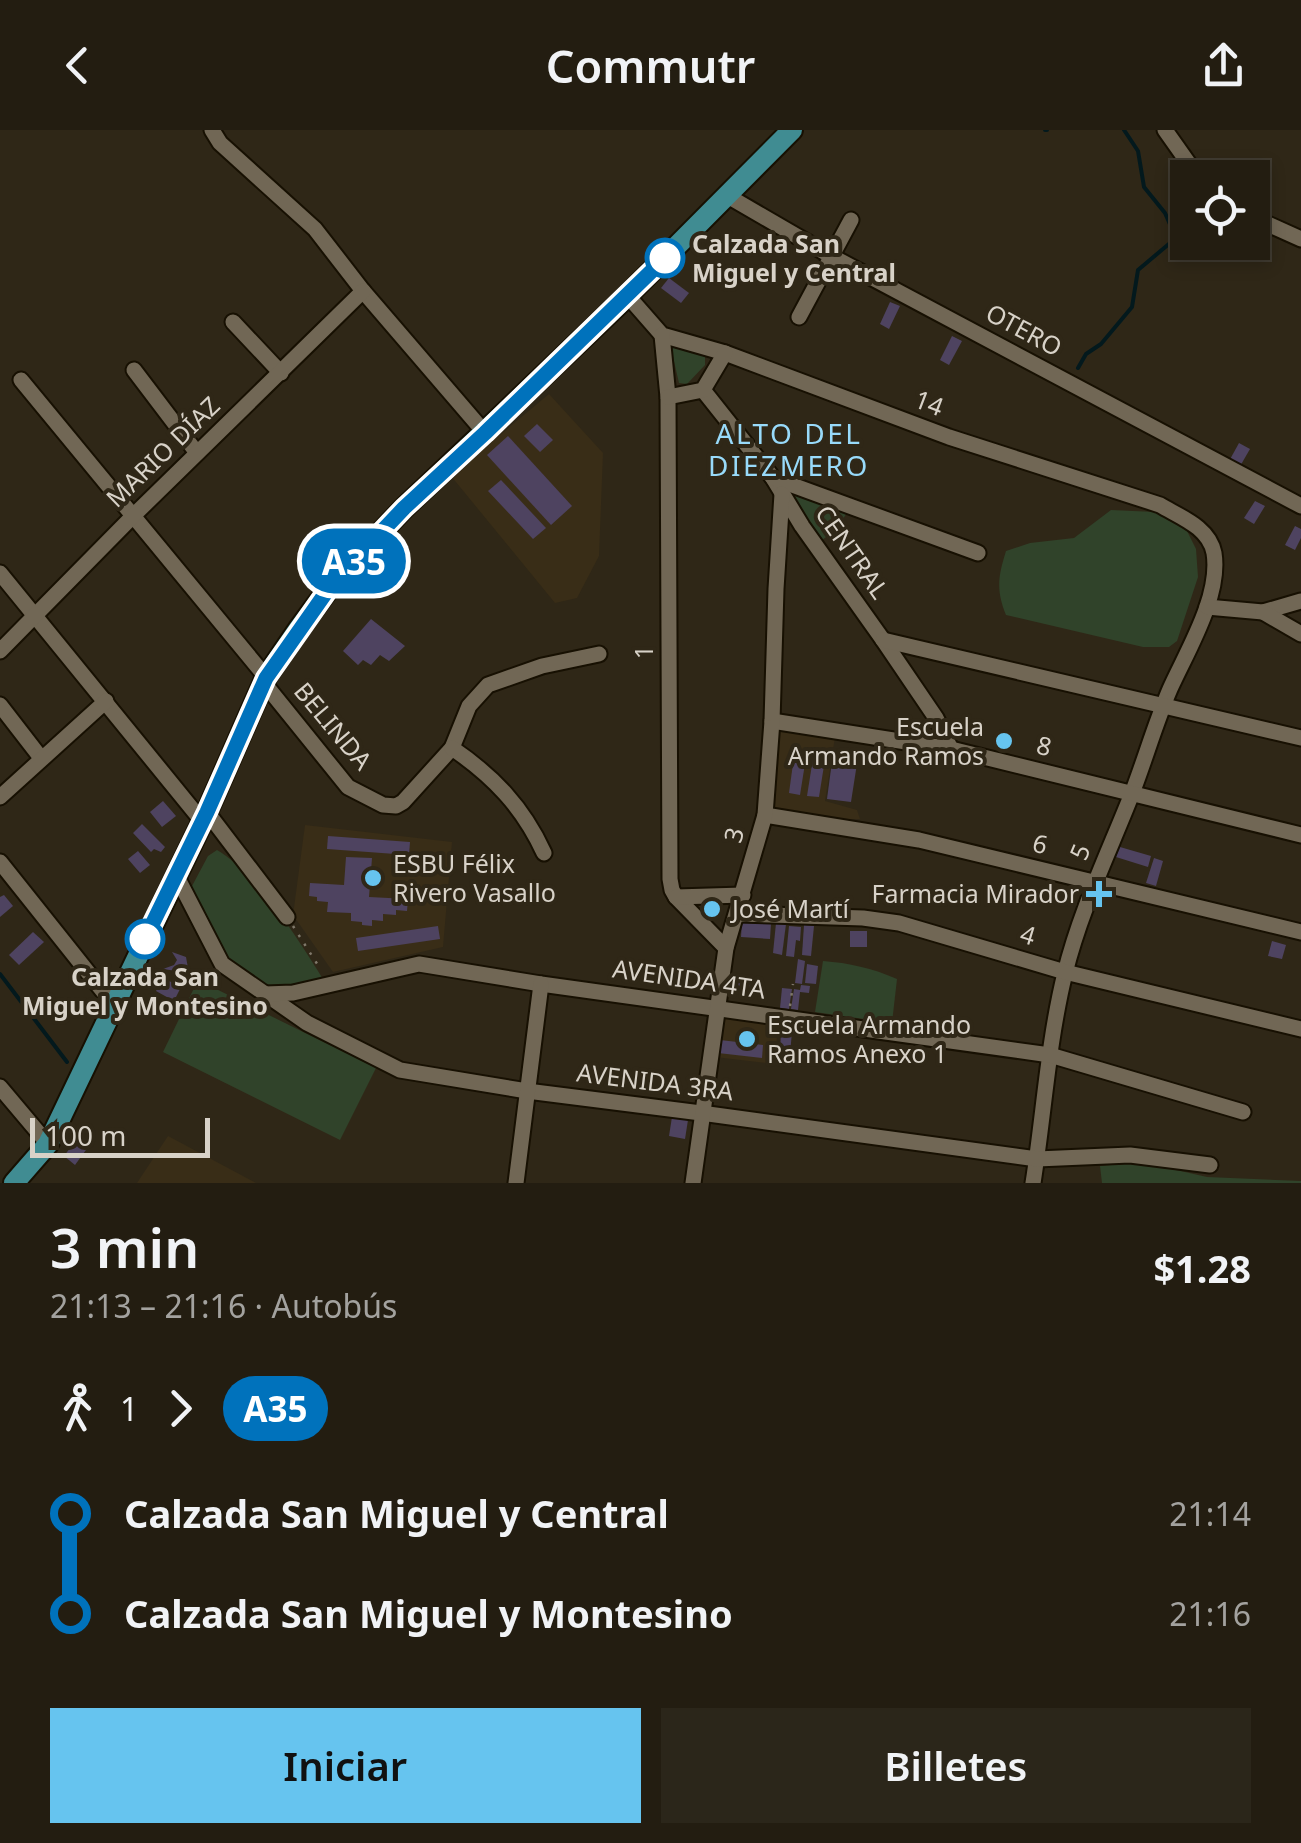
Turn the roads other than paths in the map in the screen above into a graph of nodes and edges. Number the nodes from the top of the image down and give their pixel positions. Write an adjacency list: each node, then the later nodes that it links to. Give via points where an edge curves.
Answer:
1 (212, 130): 10 (street, via 315,229)
2 (792, 130): 5 (main road)
3 (1165, 130): 4 (street)
4 (1186, 160)
5 (726, 195): 9 (street, OTERO); 11 (main road)
6 (851, 220): 9 (street)
7 (1270, 226): 8 (street)
8 (1301, 239)
9 (830, 256): 12 (street); 25 (street, OTERO)
10 (363, 291): 17 (street, MARIO DÍAZ); 21 (street)
11 (628, 295): 14 (street); 21 (main road)
12 (799, 317)
13 (233, 322): 17 (street)
14 (662, 335): 15 (street, 14); 20 (street, 1)
15 (726, 353): 19 (street); 28 (street, 14, via 948,437 1160,505 1206,534)
16 (134, 370): 22 (street)
17 (282, 373): 22 (street, MARIO DÍAZ)
18 (22, 380): 26 (street, BELINDA)
19 (703, 390): 20 (street); 23 (street, CENTRAL)
20 (668, 397): 57 (street, 1, via 670,878)
21 (485, 433): 38 (main road, via 332,584)
22 (196, 454): 26 (street, MARIO DÍAZ)
23 (773, 478): 24 (street, CENTRAL); 27 (street)
24 (782, 494): 35 (street, CENTRAL); 42 (street, 3)
25 (1301, 506)
26 (134, 516): 33 (street, MARIO DÍAZ); 38 (street, BELINDA)
27 (978, 553)
28 (1214, 553): 31 (street, 5)
29 (0, 572): 33 (street)
30 (1301, 601): 32 (street)
31 (1206, 606): 32 (street); 41 (street, 5)
32 (1264, 612): 34 (street)
33 (36, 615): 36 (street, MARIO DÍAZ); 39 (street)
34 (1301, 634)
35 (883, 640): 41 (street); 45 (street, CENTRAL)
36 (0, 652)
37 (598, 654): 44 (street, BELINDA, via 488,685 469,706)
38 (265, 680): 44 (street, BELINDA, via 348,787 383,805 403,802); 50 (main road)
39 (106, 701): 46 (street); 50 (street)
40 (0, 705): 46 (street)
41 (1163, 706): 43 (street); 47 (street, 5)
42 (772, 720): 45 (street, 8); 49 (street, 3)
43 (1301, 738)
44 (452, 748): 52 (street, via 513,800)
45 (951, 749): 47 (street, 8)
46 (41, 758): 48 (street)
47 (1132, 794): 51 (street, 8); 55 (street, 5)
48 (0, 796)
49 (765, 815): 55 (street, 6, via 919,840); 56 (street, 3)
50 (205, 817): 54 (main road); 61 (street)
51 (1301, 835)
52 (544, 853)
53 (0, 862): 67 (street)
54 (176, 875): 58 (main road); 60 (street, AVENIDA 3RA)
55 (1094, 883): 62 (street, 6); 64 (street, 5)
56 (743, 894): 57 (street); 59 (street, 3)
57 (676, 897): 63 (street)
58 (160, 909): 60 (street); 67 (main road)
59 (738, 914): 63 (street, 3); 64 (street, 4, via 899,923)
60 (198, 916): 66 (street, AVENIDA 3RA, via 222,964)
61 (286, 917)
62 (1301, 932)
63 (726, 948): 68 (street, 3)
64 (1065, 972): 69 (street, 4); 70 (street, 5)
65 (541, 984): 66 (street, AVENIDA 4TA, via 419,964); 68 (street, AVENIDA 4TA); 72 (street)
66 (266, 994): 72 (street, AVENIDA 3RA, via 306,1024 400,1070)
67 (114, 1006): 75 (main road)
68 (717, 1008): 70 (street, AVENIDA 4TA); 73 (street, 3)
69 (1301, 1028)
70 (1050, 1055): 74 (street, AVENIDA 4TA); 76 (street, 5)
71 (0, 1087): 75 (street)
72 (526, 1091): 73 (street, AVENIDA 3RA); 79 (street)
73 (701, 1112): 76 (street, AVENIDA 3RA); 80 (street, 3)
74 (1243, 1112)
75 (48, 1144): 78 (main road)
76 (1036, 1160): 77 (street, AVENIDA 3RA, via 1130,1155); 81 (street, 5)
77 (1210, 1165)
78 (14, 1183)
79 (516, 1183)
80 (693, 1183)
81 (1033, 1183)

